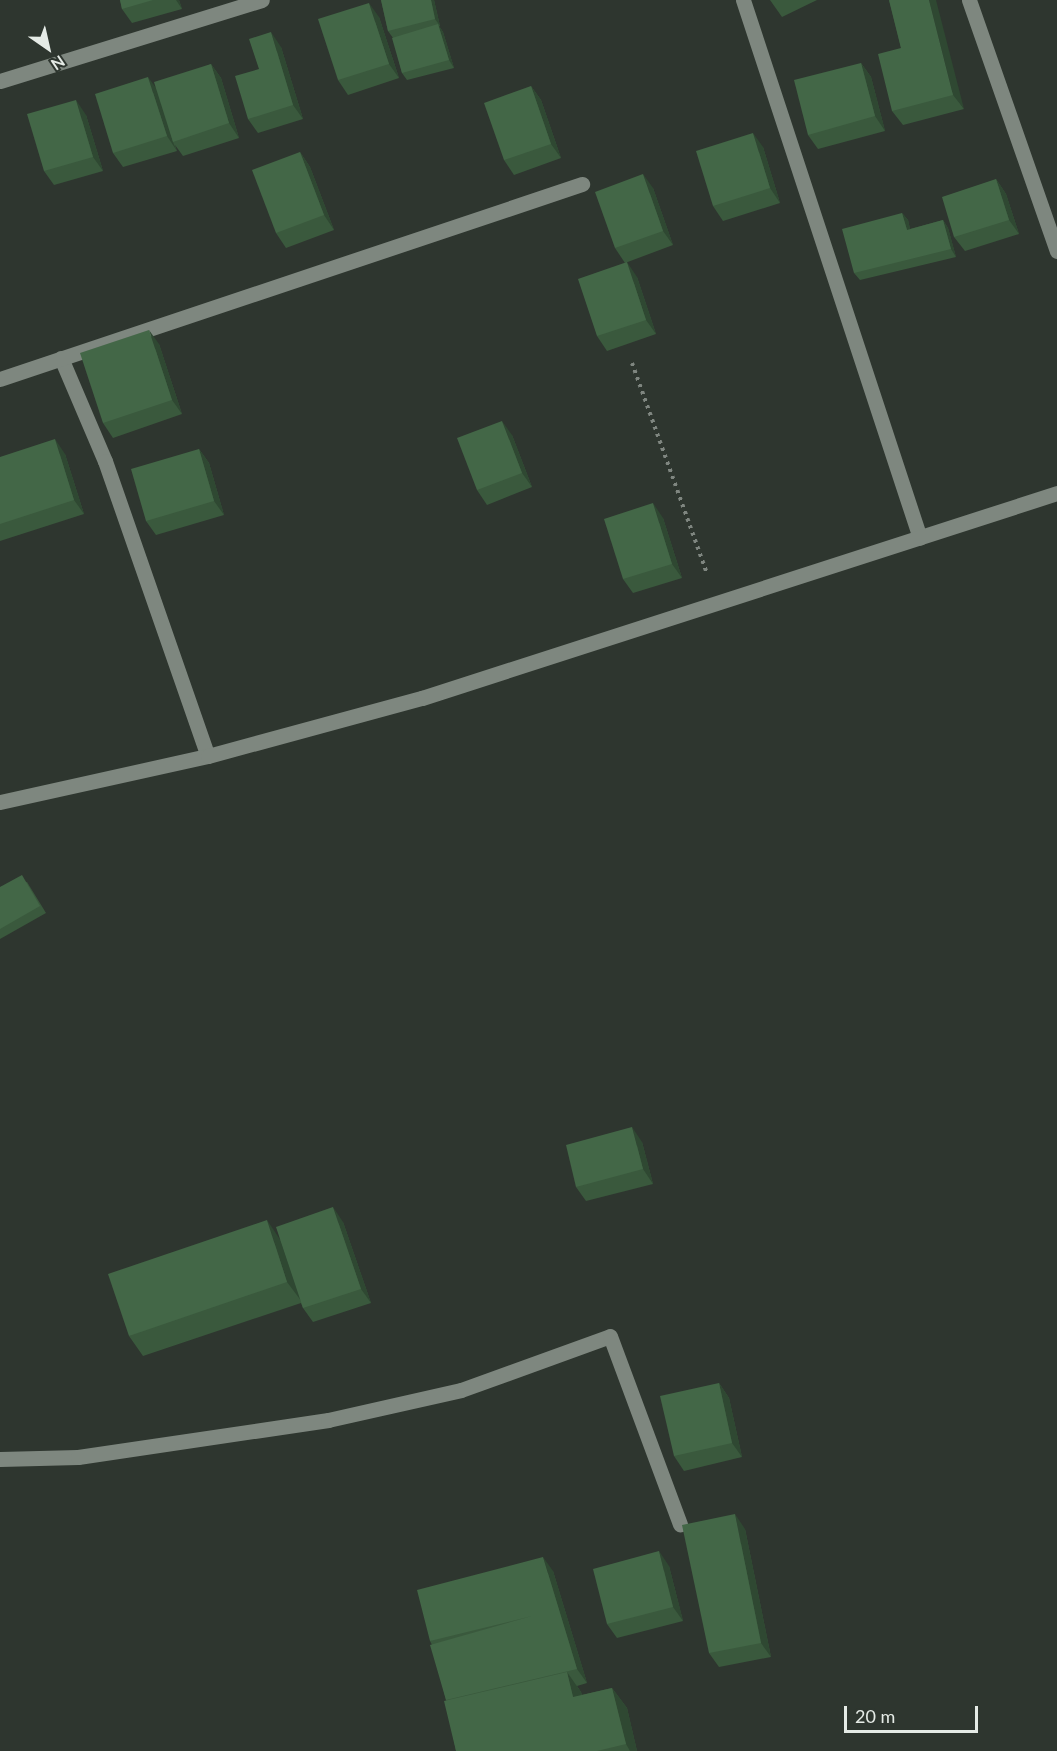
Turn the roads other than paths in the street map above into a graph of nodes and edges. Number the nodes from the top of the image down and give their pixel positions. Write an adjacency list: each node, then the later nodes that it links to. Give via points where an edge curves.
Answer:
1 (261, 0): 4 (street)
2 (743, 0): 10 (street)
3 (969, 0): 6 (street)
4 (0, 81)
5 (582, 184): 7 (street)
6 (1057, 251)
7 (61, 358): 8 (street); 11 (street, via 94,431)
8 (0, 379)
9 (1057, 493): 10 (street)
10 (920, 538): 11 (street, via 422,698)
11 (208, 756): 12 (street)
12 (0, 802)
13 (0, 1460): 14 (street, via 78,1457 328,1420 461,1390 610,1336)
14 (680, 1524)

